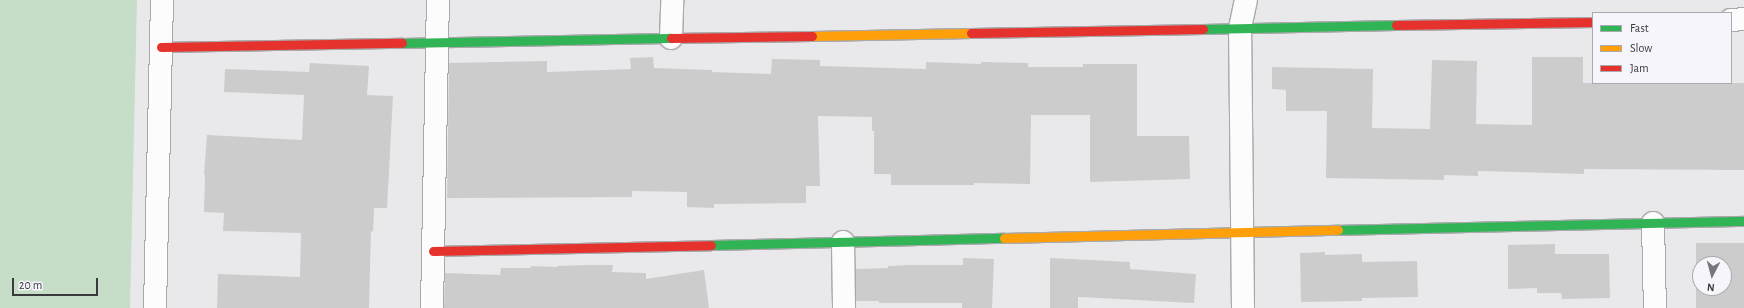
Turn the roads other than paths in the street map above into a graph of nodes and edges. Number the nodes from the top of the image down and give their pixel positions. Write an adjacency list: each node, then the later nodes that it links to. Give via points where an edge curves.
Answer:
1 (162, 0): 11 (street)
2 (438, 0): 10 (street)
3 (672, 0): 9 (street)
4 (1246, 0): 8 (street)
5 (1744, 19): 6 (street)
6 (1732, 20)
7 (1592, 22): 8 (street)
8 (1240, 28): 9 (street); 14 (street)
9 (671, 38): 10 (street)
10 (438, 43): 11 (street); 16 (street)
11 (161, 47): 17 (street)
12 (1744, 221): 13 (street)
13 (1653, 223): 14 (street); 21 (street)
14 (1242, 232): 15 (street); 20 (street)
15 (843, 242): 16 (street); 19 (street)
16 (433, 251): 18 (street)
17 (155, 308)
18 (432, 308)
19 (844, 308)
20 (1243, 308)
21 (1655, 308)

